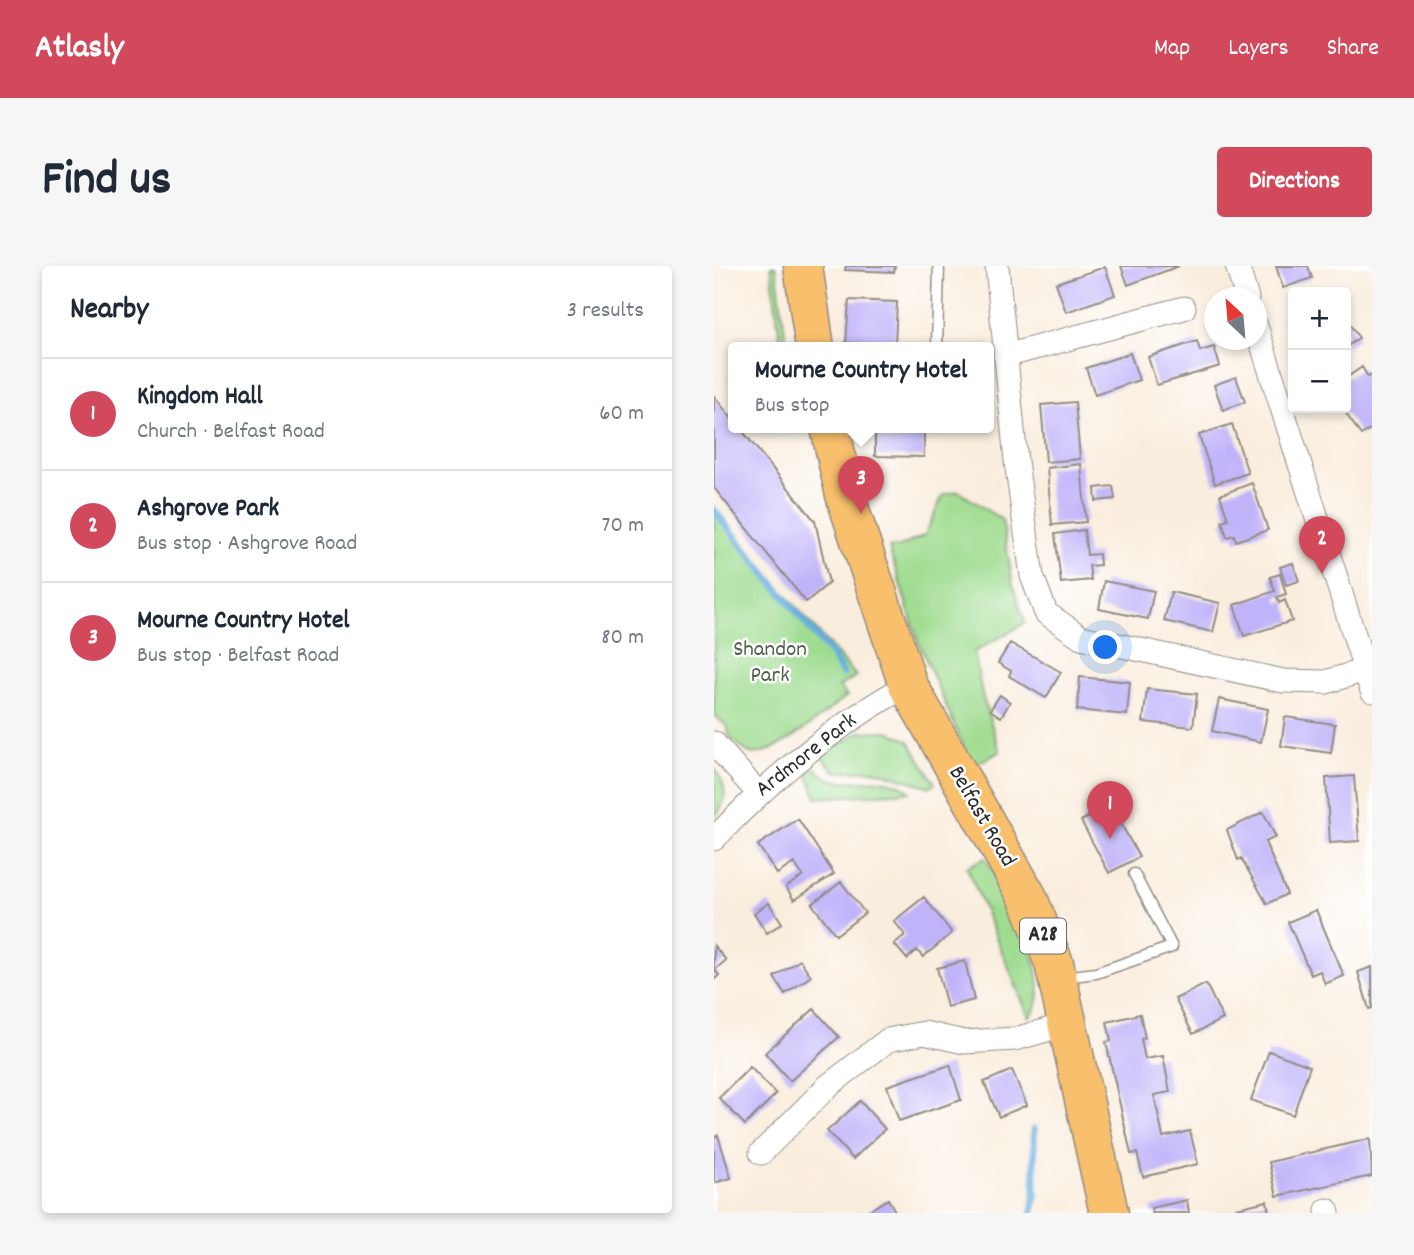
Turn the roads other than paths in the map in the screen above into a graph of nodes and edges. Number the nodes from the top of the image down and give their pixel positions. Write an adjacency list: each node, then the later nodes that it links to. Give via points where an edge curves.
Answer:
1 (803, 266): 7 (highway)
2 (939, 266): 8 (lane)
3 (998, 266): 10 (street)
4 (1237, 266): 5 (street)
5 (1244, 287)
6 (1184, 308): 10 (street)
7 (814, 342)
8 (937, 342)
9 (1264, 350): 12 (street)
10 (1005, 356): 12 (street, via 1032,576 1046,613 1081,637 1283,681 1326,682)
11 (831, 433): 13 (highway, Belfast Road / A28, via 845,495)
12 (1367, 667)
13 (908, 685): 15 (street, Ardmore Park, via 816,744); 18 (highway, Belfast Road / A28, via 1028,898)
14 (714, 743): 15 (street)
15 (758, 793): 16 (street, Ardmore Park)
16 (714, 839)
17 (1134, 873): 18 (lane, via 1172,947 1096,973)
18 (1058, 978): 19 (highway, Belfast Road / A28)
19 (1068, 1024): 20 (street, via 1015,1039 964,1042 924,1033 888,1040 828,1086); 21 (highway, Belfast Road / A28)
20 (761, 1153)
21 (1109, 1213)

